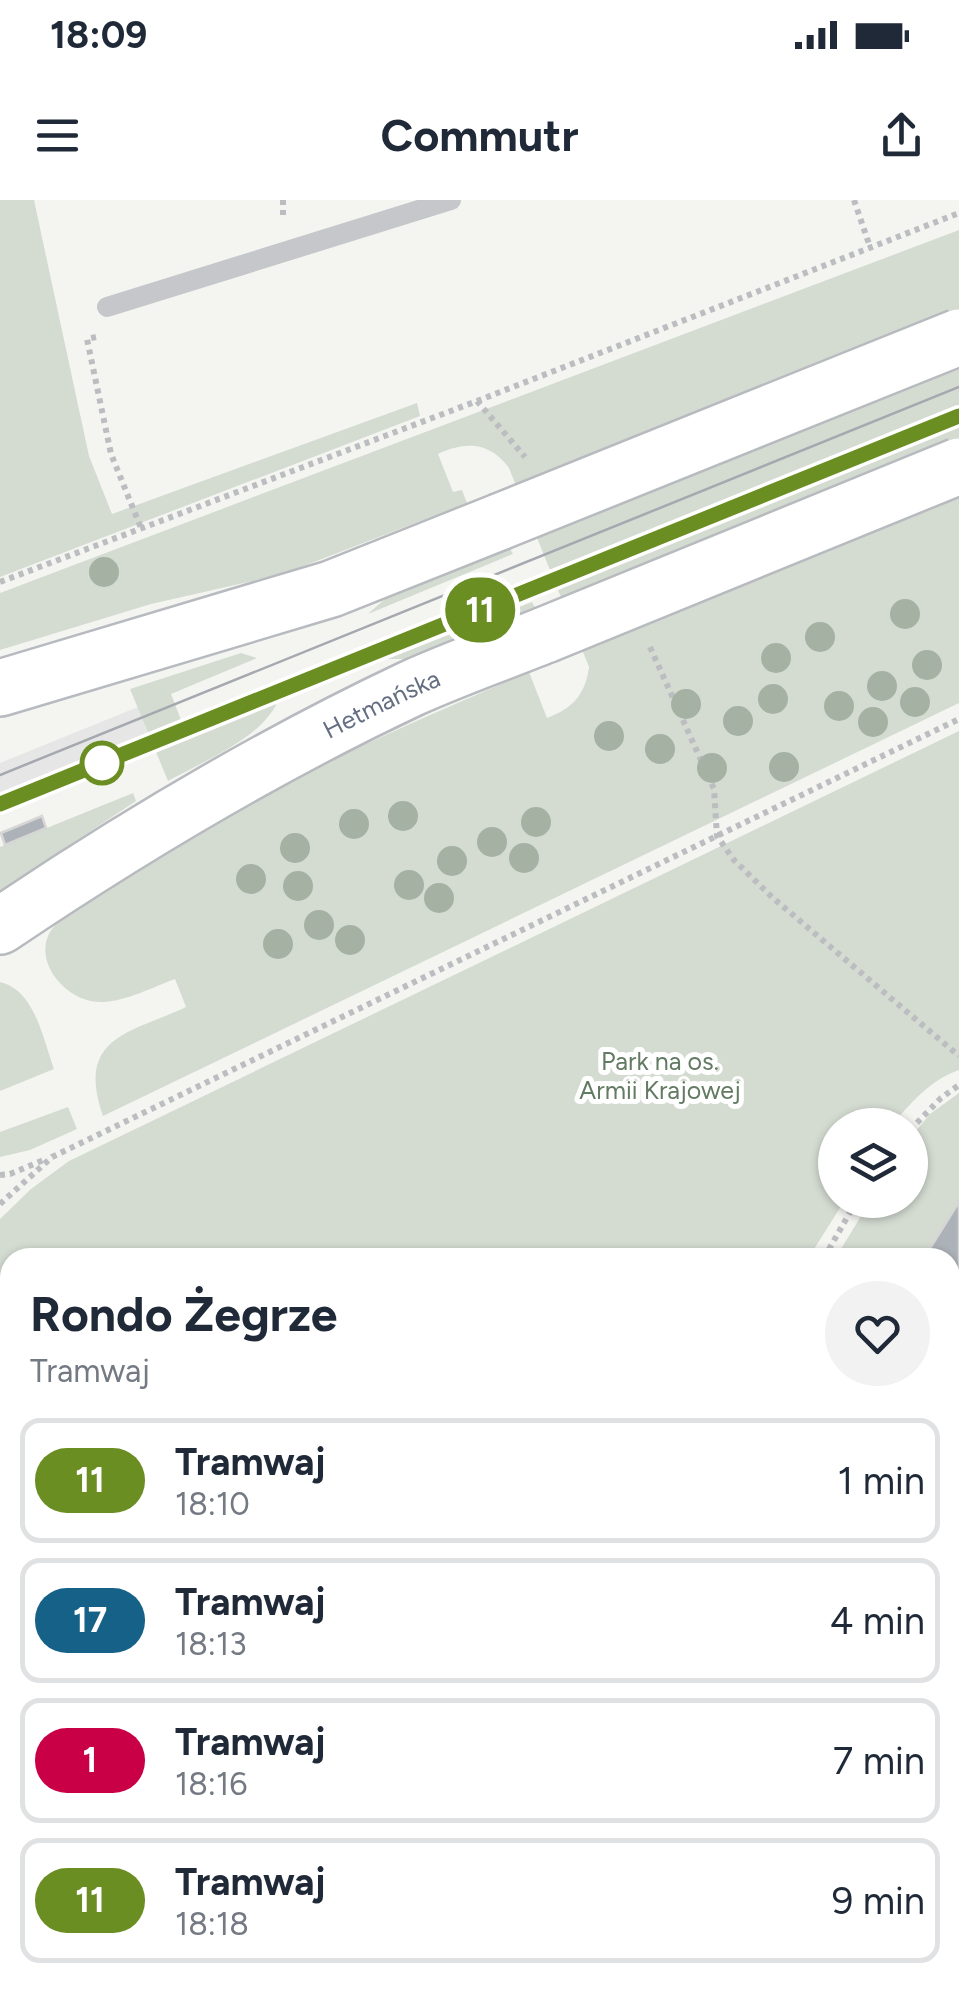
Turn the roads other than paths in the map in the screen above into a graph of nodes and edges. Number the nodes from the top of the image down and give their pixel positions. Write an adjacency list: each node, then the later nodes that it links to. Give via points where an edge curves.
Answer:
1 (451, 200): 2 (lane)
2 (107, 306)
3 (959, 337): 5 (street, bridge, via 331,588)
4 (959, 466): 6 (street, Hetmańska, bridge, via 415,688 304,741 184,807)
5 (0, 688)
6 (0, 926)

